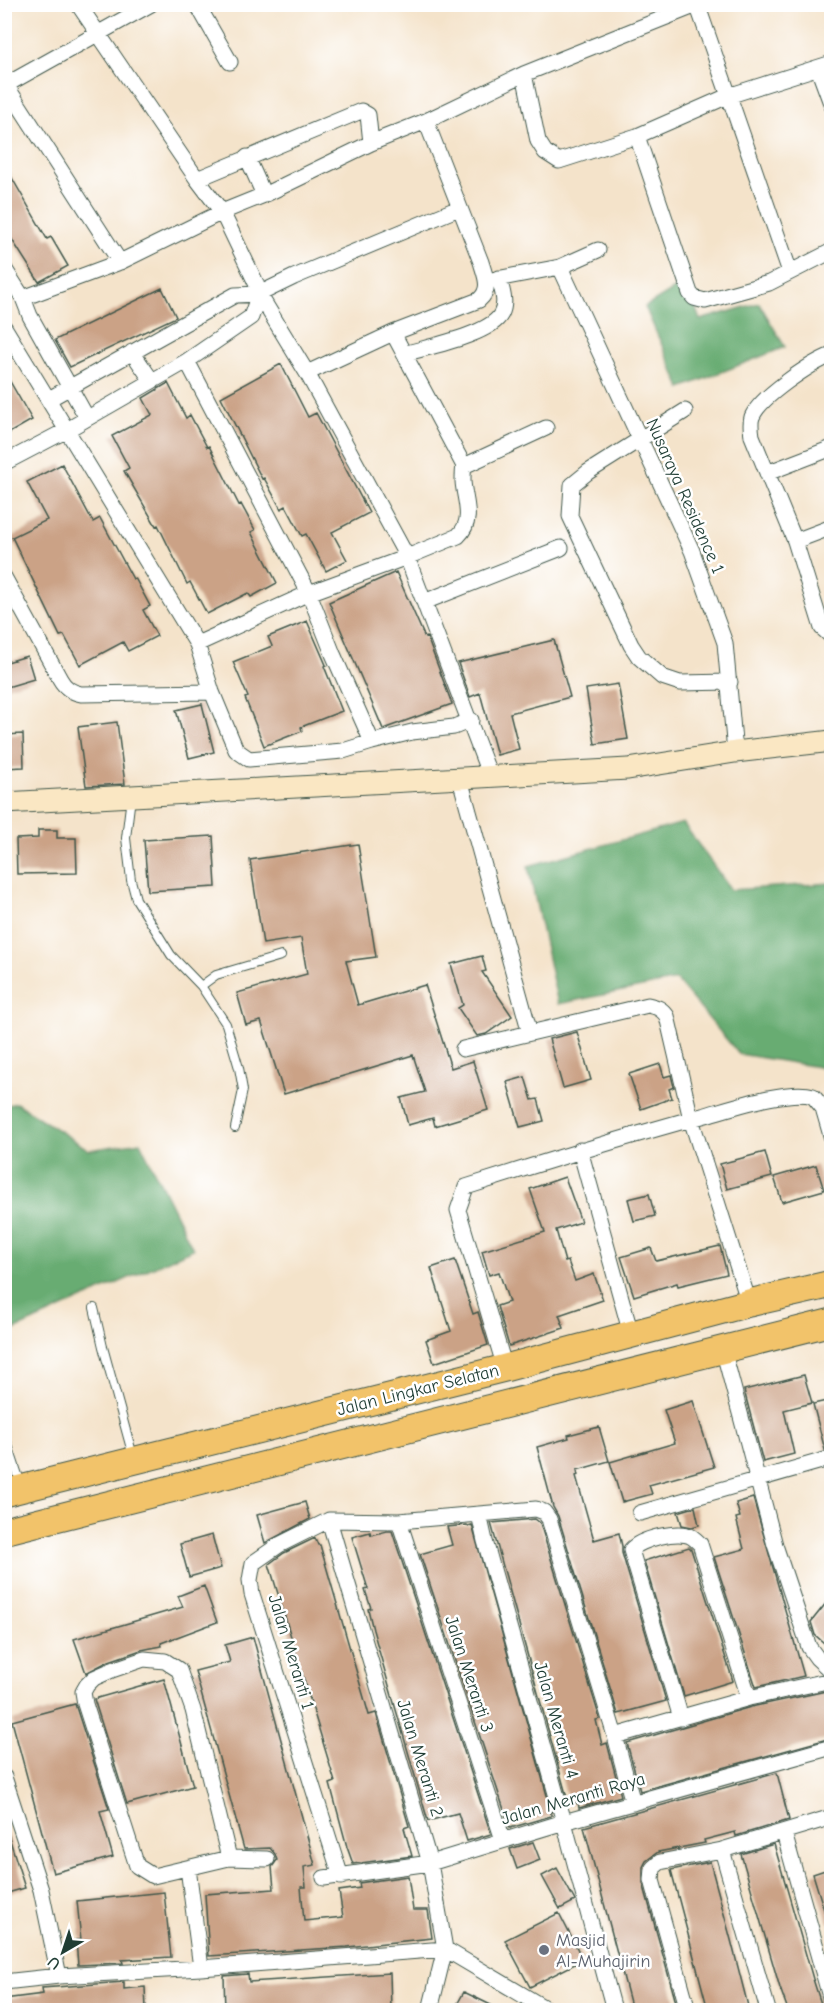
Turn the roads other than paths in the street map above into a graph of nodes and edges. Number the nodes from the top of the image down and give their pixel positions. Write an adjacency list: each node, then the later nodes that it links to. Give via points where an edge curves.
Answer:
1 (78, 4): 5 (street)
2 (151, 4): 5 (street)
3 (198, 4): 6 (street)
4 (698, 5): 8 (street); 10 (street)
5 (99, 34): 9 (street); 16 (street)
6 (230, 63)
7 (825, 66): 10 (street); 11 (street)
8 (524, 74): 12 (street); 13 (street, via 538,141 544,152 559,161)
9 (5, 84): 22 (street)
10 (728, 96): 13 (street); 25 (street)
11 (831, 106)
12 (426, 121): 14 (street); 18 (street)
13 (637, 136): 25 (street, via 692,296 708,301)
14 (371, 143): 15 (street, via 368,115 362,111); 17 (street)
15 (247, 157): 16 (street); 17 (street)
16 (197, 179): 19 (street)
17 (264, 195): 19 (street)
18 (459, 208): 26 (street, via 481,262); 27 (street)
19 (222, 212): 22 (street); 27 (street)
20 (598, 250): 23 (street)
21 (831, 251): 25 (street)
22 (120, 262): 28 (street)
23 (560, 267): 26 (street); 43 (street, Nusaraya Residence 1)
24 (4, 268): 28 (street)
25 (790, 272)
26 (493, 279): 30 (street, via 479,300); 32 (street, via 505,298 501,314 490,326)
27 (259, 294): 31 (street, via 234,295); 34 (street, via 251,317); 35 (street)
28 (23, 298): 37 (street)
29 (4, 327): 38 (street)
30 (393, 333): 32 (street); 35 (street)
31 (132, 352): 36 (street); 37 (street)
32 (404, 354): 46 (street)
33 (831, 355): 47 (street, via 766,399 753,416 752,436)
34 (187, 361): 36 (street); 53 (street)
35 (307, 373): 51 (street)
36 (152, 381): 40 (street)
37 (70, 388): 38 (street); 40 (street)
38 (49, 399): 42 (street)
39 (685, 411): 43 (street)
40 (87, 418): 42 (street)
41 (546, 428): 46 (street)
42 (67, 430): 45 (street); 56 (street)
43 (639, 440): 57 (street, Nusaraya Residence 1, via 692,551 725,643); 57 (street, via 572,485 570,516 631,645 647,665 662,677 681,683)
44 (831, 448): 47 (street)
45 (4, 463)
46 (464, 466): 51 (street, via 468,519 465,530)
47 (766, 473): 49 (street)
48 (831, 527): 49 (street)
49 (795, 542): 55 (street, via 822,628)
50 (561, 548): 54 (street)
51 (407, 557): 53 (street); 54 (street)
52 (4, 577): 58 (street, via 63,685 73,693)
53 (309, 593): 56 (street); 61 (street)
54 (424, 602): 59 (street)
55 (831, 637)
56 (197, 644): 58 (street)
57 (730, 682): 62 (street, Nusaraya Residence 1)
58 (212, 692): 61 (street, via 236,750 249,759 343,751)
59 (471, 720): 61 (street, via 454,727); 63 (street)
60 (831, 741): 62 (street)
61 (372, 742)
62 (735, 752): 63 (street, via 628,769)
63 (490, 776): 64 (street)
64 (459, 778): 65 (street); 69 (street)
65 (132, 796): 66 (street); 68 (lane, via 126,838 136,899 171,955)
66 (4, 802)
67 (281, 956): 68 (lane, via 216,975)
68 (201, 986): 72 (lane, via 226,1024 239,1068 243,1090)
69 (530, 1033): 70 (street); 71 (street, via 648,1005 659,1007 667,1016)
70 (463, 1049)
71 (691, 1119): 73 (street, via 805,1093 823,1108); 74 (street); 77 (street)
72 (235, 1128)
73 (831, 1139)
74 (580, 1150): 80 (street); 82 (street, via 466,1187 458,1210)
75 (831, 1284): 76 (highway, Jalan Lingkar Selatan)
76 (806, 1291): 77 (highway, Jalan Lingkar Selatan); 79 (highway)
77 (749, 1303): 80 (highway, Jalan Lingkar Selatan)
78 (94, 1308): 85 (lane)
79 (825, 1324): 81 (highway, Jalan Lingkar Selatan)
80 (631, 1334): 82 (highway, Jalan Lingkar Selatan)
81 (723, 1349): 86 (street); 92 (highway, Jalan Lingkar Selatan)
82 (505, 1368): 85 (highway, Jalan Lingkar Selatan)
83 (4, 1433): 87 (lane)
84 (831, 1458): 86 (street)
85 (134, 1461): 87 (highway, Jalan Lingkar Selatan)
86 (758, 1478): 88 (street); 93 (street, via 775,1545 809,1647)
87 (14, 1491)
88 (640, 1513)
89 (479, 1514): 91 (street, Jalan Meranti 1); 97 (street, Jalan Meranti 1, via 536,1509 547,1515); 102 (street, Jalan Meranti 4)
90 (329, 1520): 91 (street, Jalan Meranti 1); 108 (street, Jalan Meranti 2); 110 (street, Jalan Meranti 1, via 263,1554 253,1563 249,1580)
91 (399, 1521): 104 (street, Jalan Meranti 3)
92 (4, 1531)
93 (831, 1672)
94 (831, 1680): 95 (street)
95 (749, 1698): 96 (street); 96 (street, via 700,1544 692,1536 660,1536 631,1550)
96 (681, 1718): 97 (street)
97 (615, 1736): 100 (street, Jalan Meranti 1)
98 (831, 1746): 100 (street, Jalan Meranti Raya)
99 (4, 1777): 114 (street, via 42,1890)
100 (633, 1803): 102 (street, Jalan Meranti Raya)
101 (831, 1817): 103 (street)
102 (564, 1822): 104 (street, Jalan Meranti Raya); 119 (street, Jalan Meranti 4)
103 (784, 1833): 105 (street); 116 (street)
104 (503, 1840): 108 (street, Jalan Meranti Raya)
105 (722, 1850): 120 (street, via 660,1862 653,1868 652,1880); 121 (street)
106 (229, 1858): 107 (street); 109 (street); 109 (street, via 193,1710 179,1670 165,1661 144,1659 94,1678 83,1692 85,1704 137,1866 153,1876)
107 (267, 1859)
108 (430, 1863): 110 (street, Jalan Meranti Raya); 112 (street, Jalan Meranti 2)
109 (188, 1868): 113 (street)
110 (341, 1876): 111 (street, Jalan Meranti Raya)
111 (324, 1878)
112 (445, 1949): 113 (street); 117 (street, Jalan Meranti 2); 118 (street)
113 (201, 1968): 114 (street)
114 (59, 1976): 115 (street)
115 (4, 1982)
116 (831, 2004)
117 (430, 2010)
118 (548, 2010)
119 (614, 2010)
120 (688, 2010)
121 (768, 2010)

